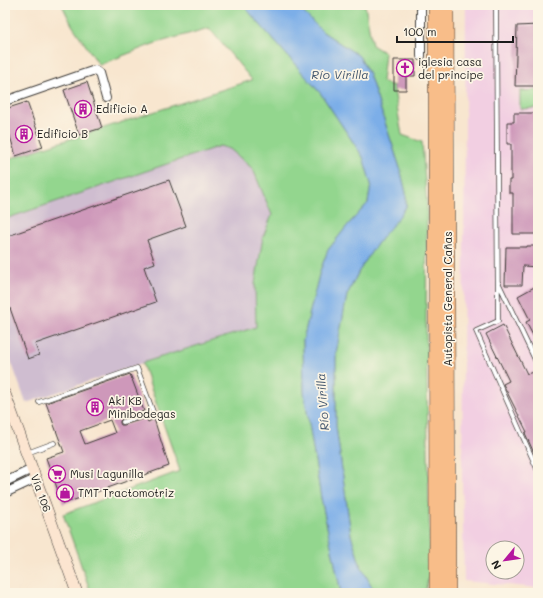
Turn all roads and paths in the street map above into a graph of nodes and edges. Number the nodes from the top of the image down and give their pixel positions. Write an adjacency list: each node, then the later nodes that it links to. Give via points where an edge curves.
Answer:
1 (421, 5): 5 (street)
2 (436, 5): 19 (highway, Autopista General Cañas)
3 (447, 5): 19 (highway, Autopista General Cañas)
4 (496, 5): 8 (lane)
5 (421, 56)
6 (106, 98): 7 (street, via 99,73 95,70)
7 (5, 101)
8 (497, 280): 9 (lane); 15 (lane, via 498,321 476,331)
9 (538, 366)
10 (5, 394): 14 (main road, Vía 106)
11 (39, 402): 12 (lane, via 137,368 153,412)
12 (123, 422)
13 (54, 443): 14 (lane)
14 (27, 453): 16 (main road, Vía 106)
15 (538, 471)
16 (34, 474): 17 (street); 18 (street); 20 (main road, Vía 106)
17 (5, 482)
18 (5, 493)
19 (442, 555): 21 (highway, Autopista General Cañas); 22 (highway, Autopista General Cañas)
20 (77, 593)
21 (436, 593)
22 (449, 593)

